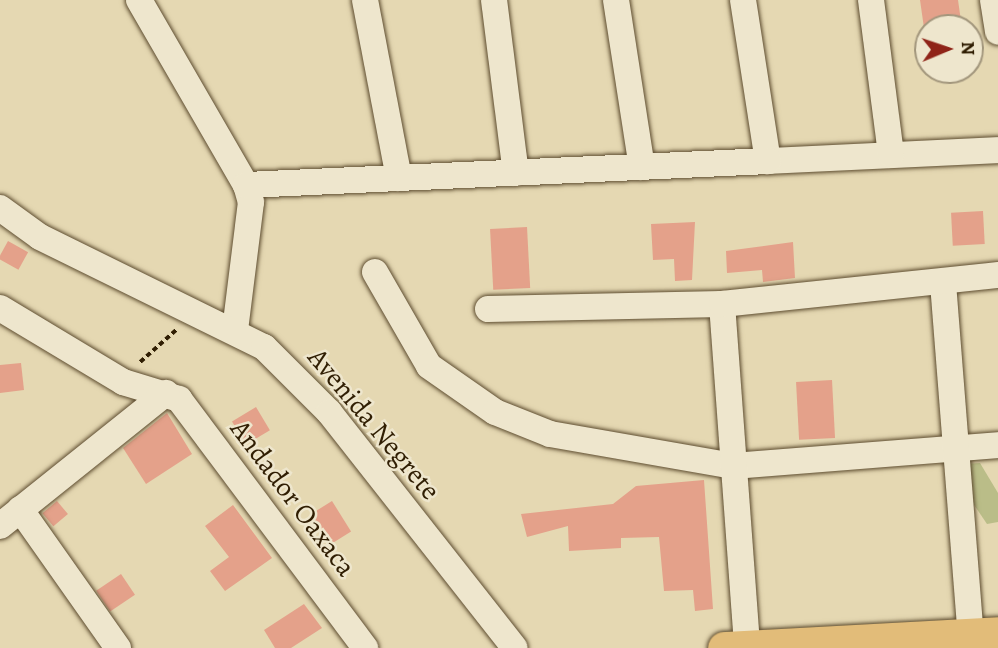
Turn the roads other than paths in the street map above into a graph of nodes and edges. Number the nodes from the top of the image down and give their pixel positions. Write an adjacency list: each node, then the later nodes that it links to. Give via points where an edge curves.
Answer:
1 (139, 0): 15 (street)
2 (365, 0): 14 (street)
3 (494, 0): 13 (street)
4 (616, 0): 12 (street)
5 (743, 0): 11 (street)
6 (870, 0): 10 (street)
7 (993, 0): 8 (street)
8 (998, 32)
9 (998, 150): 10 (street)
10 (891, 155): 11 (street)
11 (768, 162): 12 (street)
12 (642, 167): 13 (street)
13 (516, 173): 14 (street)
14 (399, 178): 15 (street)
15 (246, 185): 23 (street, via 251,202)
16 (0, 208): 23 (street, Avenida Negrete, via 40,237)
17 (375, 272): 27 (street, via 429,366 495,412 550,434)
18 (998, 275): 19 (street)
19 (943, 283): 20 (street); 26 (street)
20 (722, 304): 22 (street); 27 (street)
21 (0, 308): 24 (street, via 123,382)
22 (488, 309)
23 (235, 330): 33 (street, Avenida Negrete, via 264,347 329,412)
24 (166, 393): 28 (street); 30 (street, Andador Oaxaca, via 179,399)
25 (998, 445): 26 (street)
26 (959, 449): 27 (street); 29 (street, via 960,560)
27 (733, 466): 31 (street)
28 (10, 517): 32 (street)
29 (985, 634): 31 (main road)
30 (357, 646)
31 (735, 647)
32 (118, 648)
33 (515, 648)

